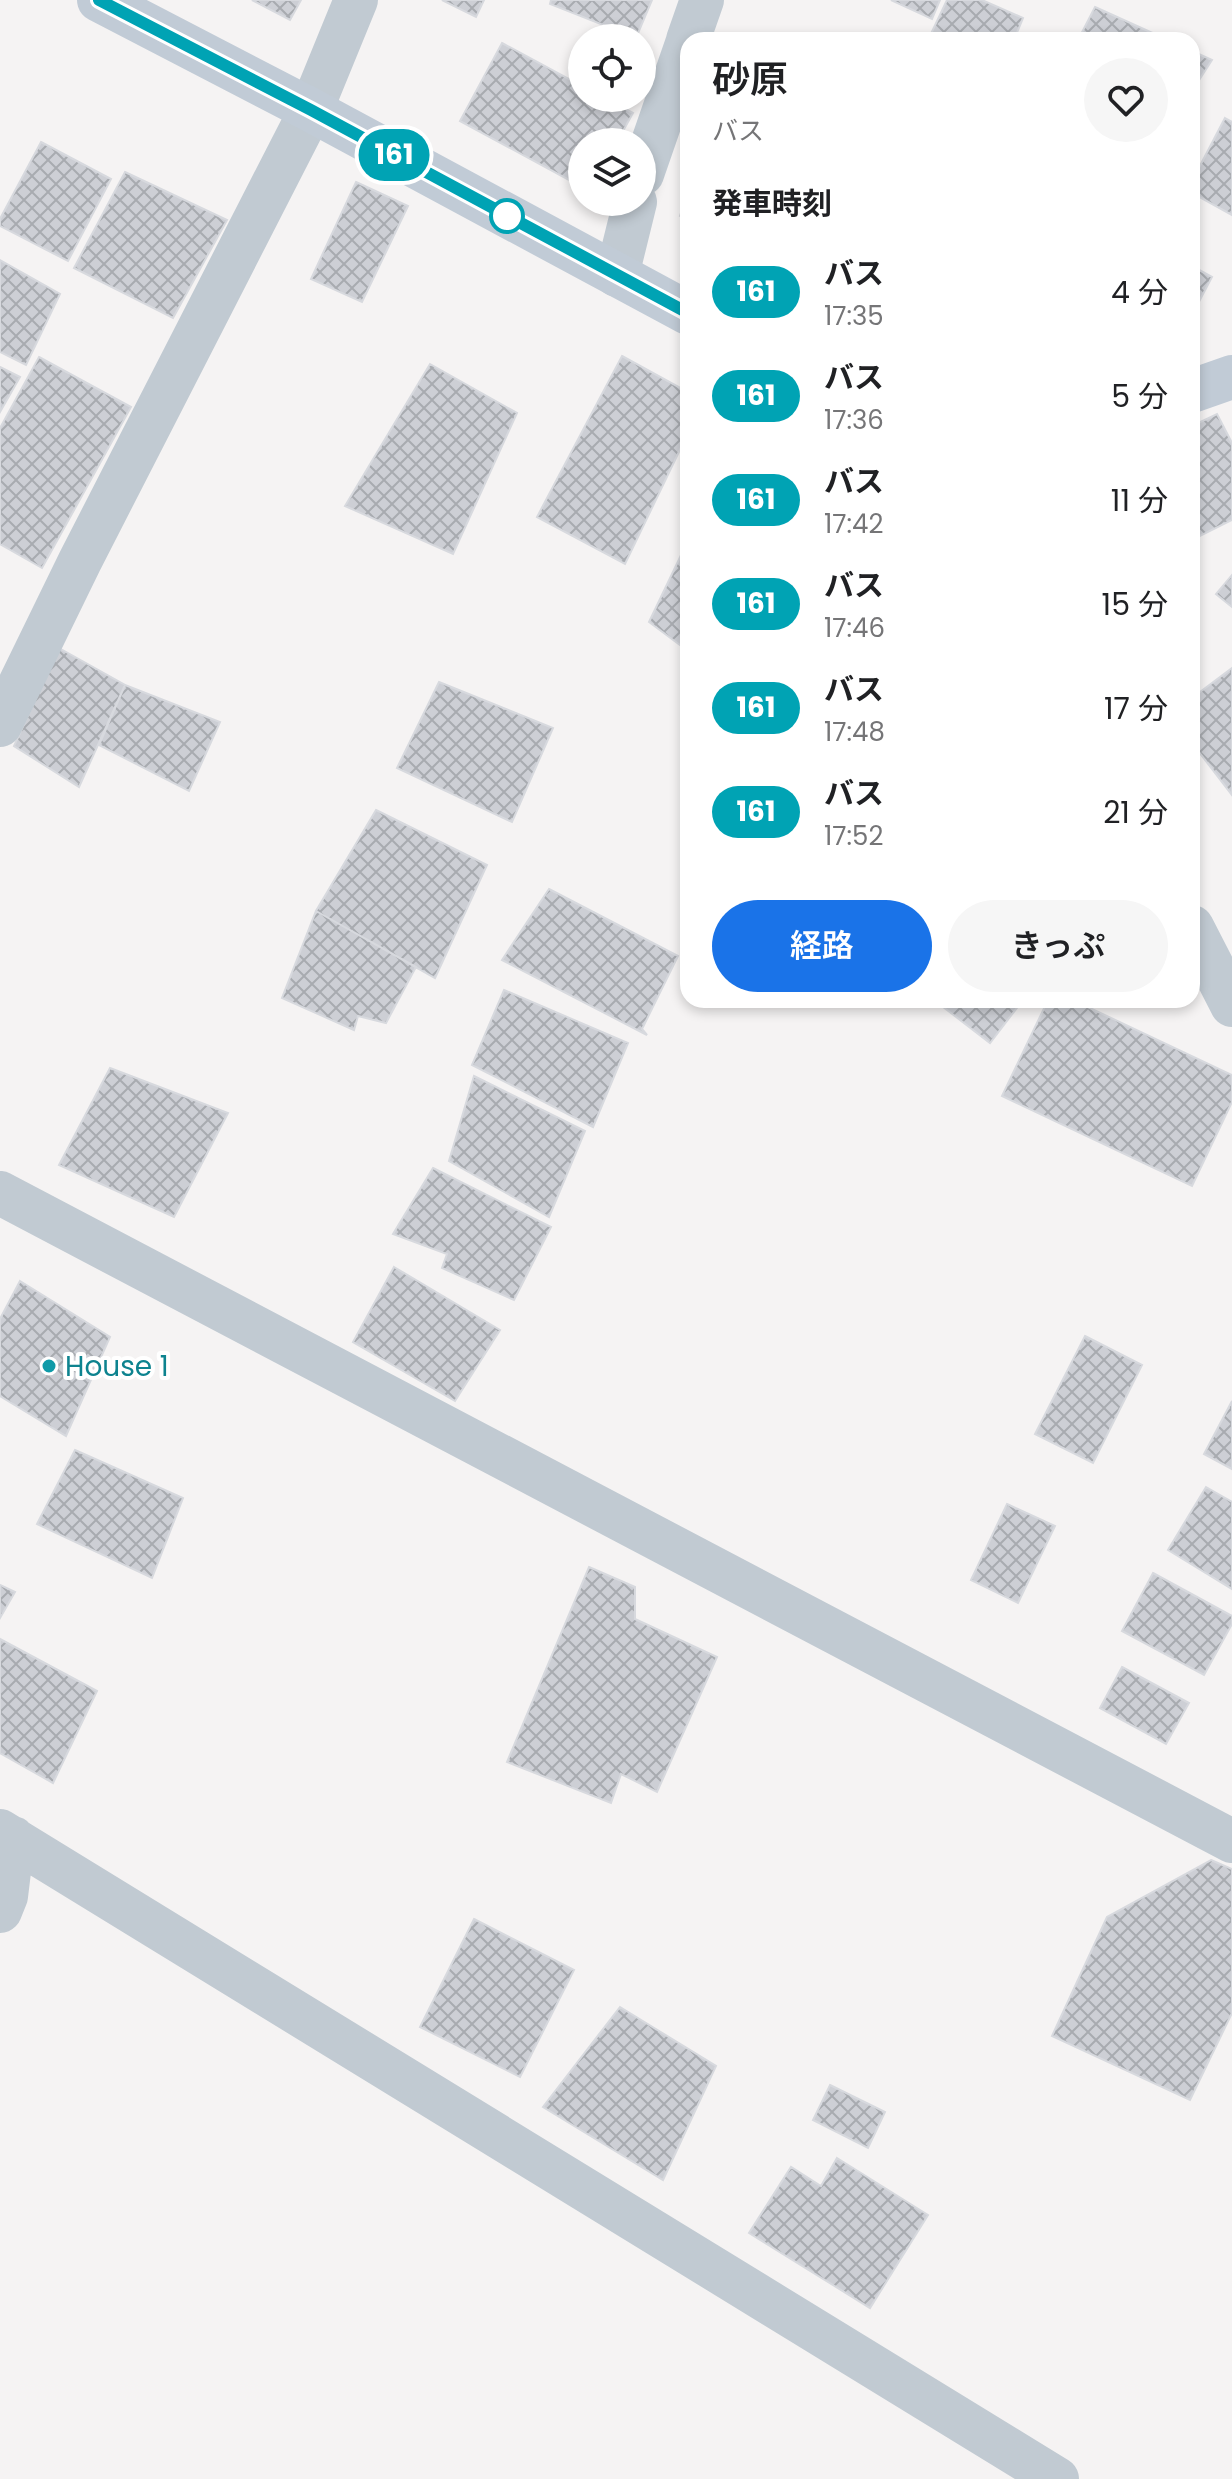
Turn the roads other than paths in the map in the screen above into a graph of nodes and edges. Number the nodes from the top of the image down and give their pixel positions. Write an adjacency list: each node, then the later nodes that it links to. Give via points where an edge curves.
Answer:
1 (99, 0): 6 (main road)
2 (356, 0): 6 (street)
3 (702, 0): 4 (street)
4 (691, 32)
5 (680, 63): 7 (street)
6 (311, 110): 9 (main road); 13 (street)
7 (656, 133)
8 (632, 216): 9 (street)
9 (617, 275): 10 (main road)
10 (680, 309)
11 (1232, 377): 12 (main road)
12 (1200, 388)
13 (0, 725)
14 (1200, 943): 15 (street)
15 (1232, 1005)
16 (0, 1193): 18 (street)
17 (6, 1835): 19 (street, via 6,1896); 20 (street)
18 (1232, 1841)
19 (0, 1911)
20 (1057, 2479)

